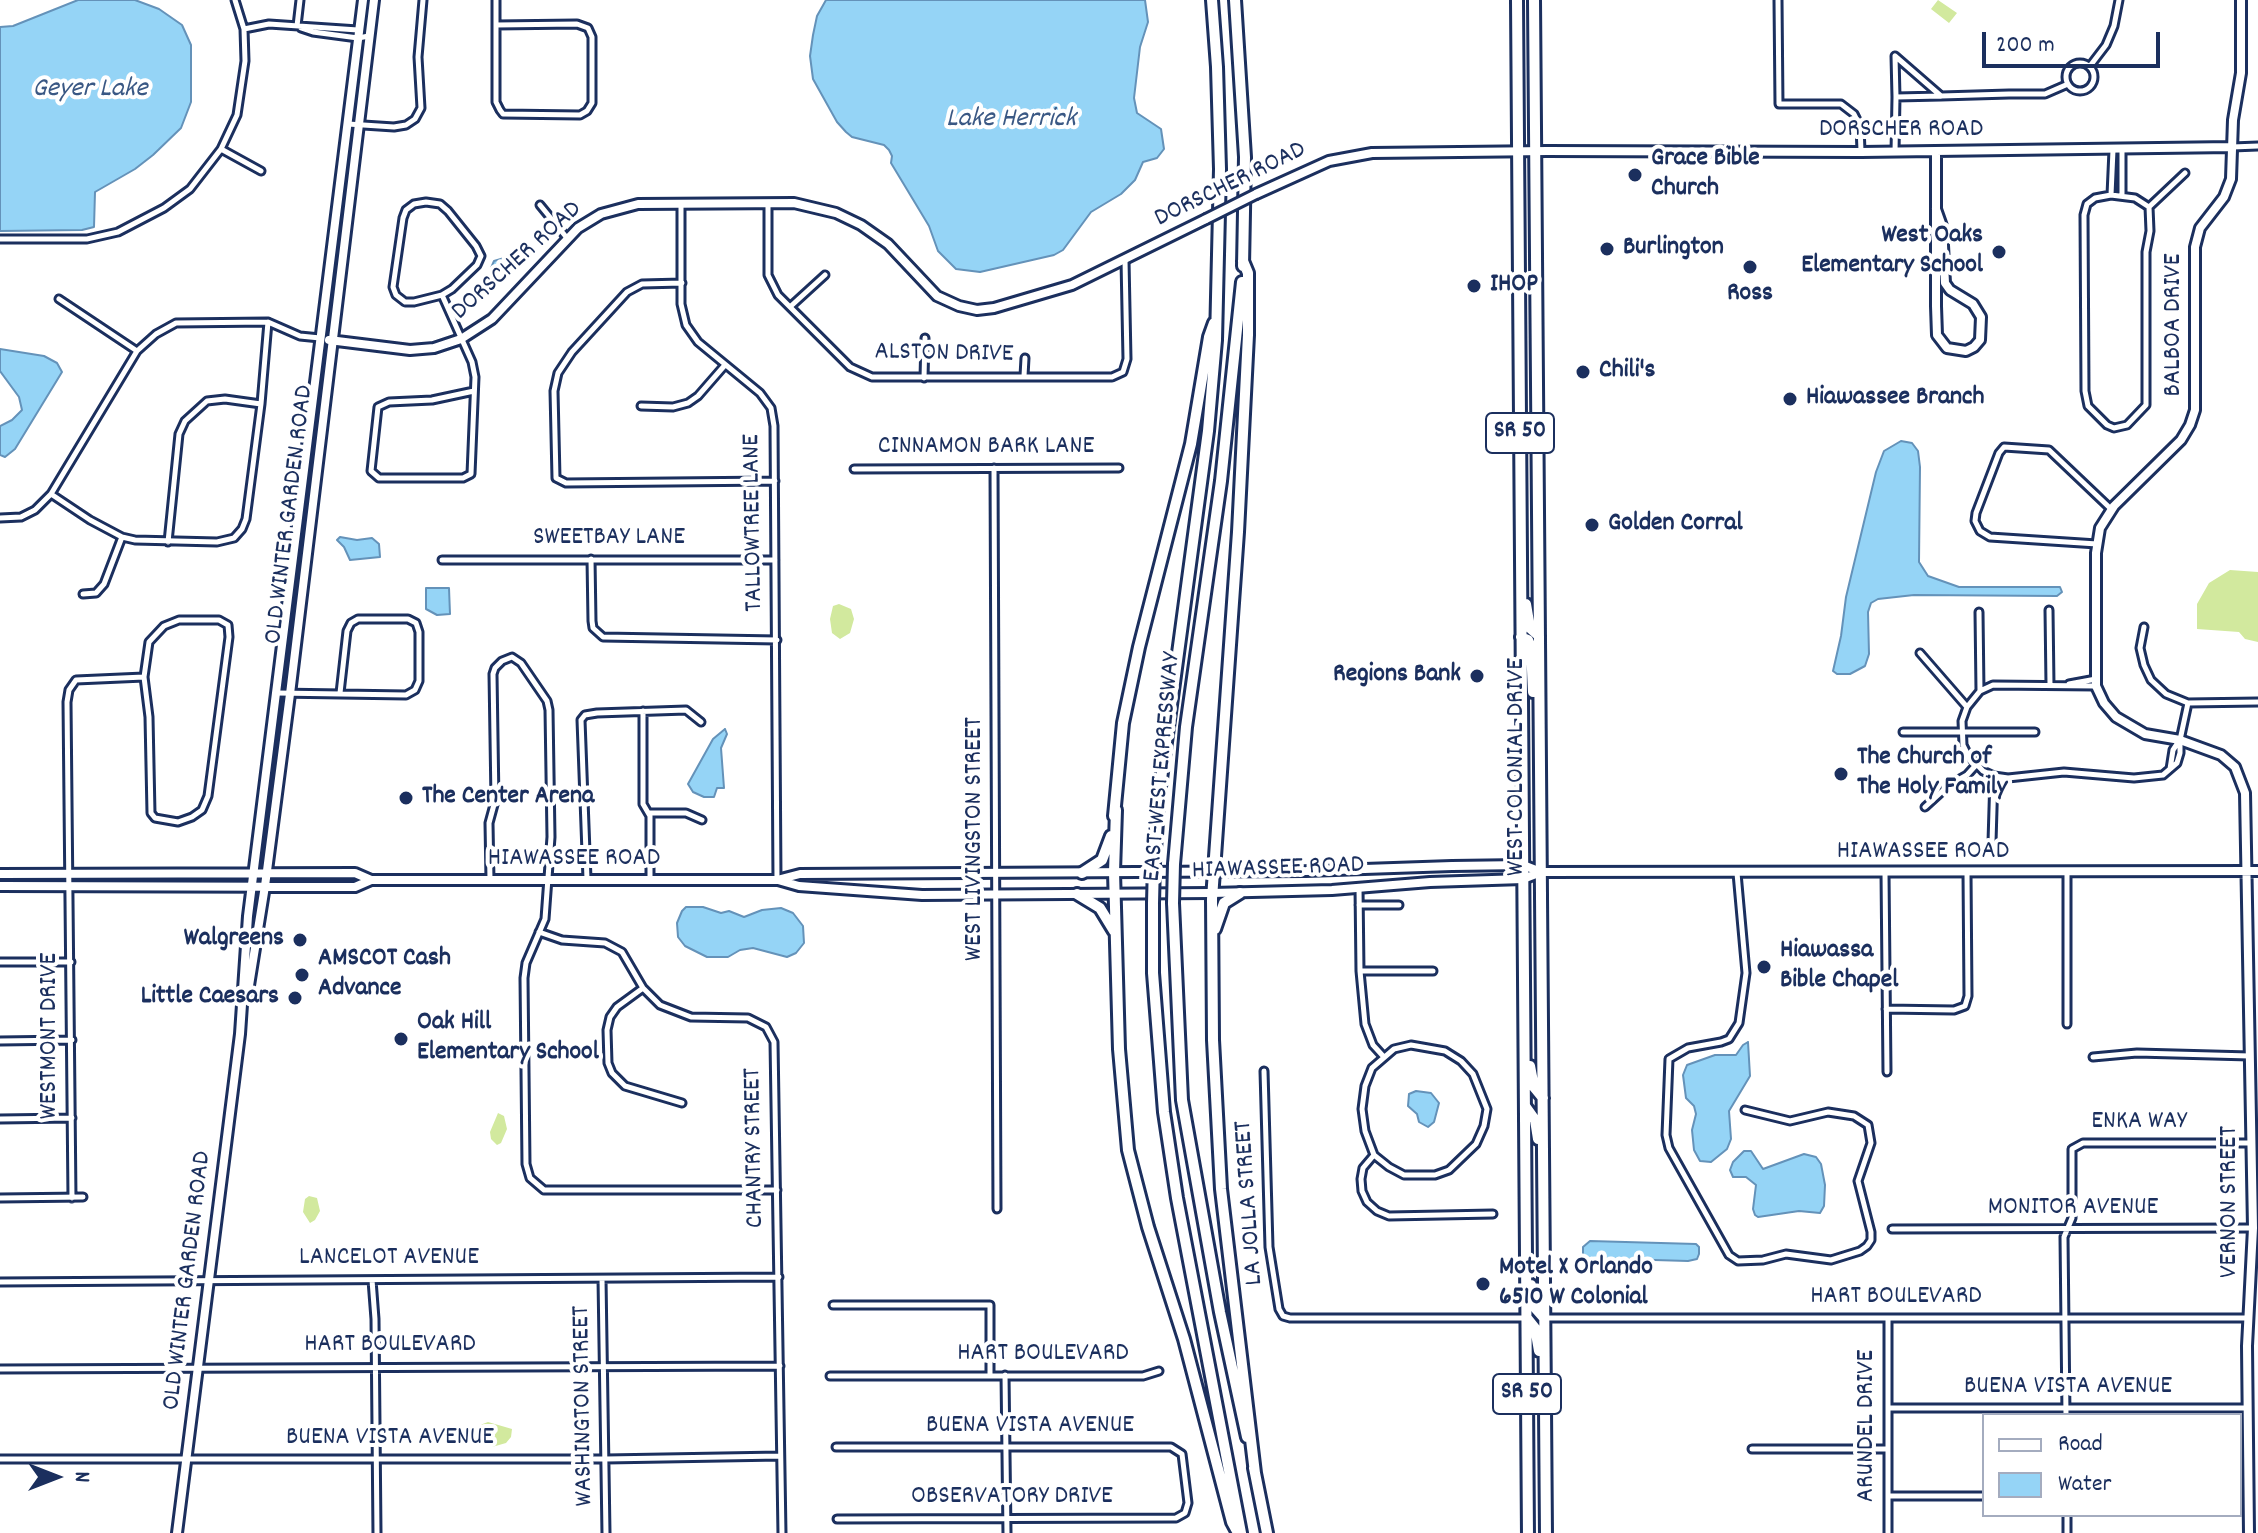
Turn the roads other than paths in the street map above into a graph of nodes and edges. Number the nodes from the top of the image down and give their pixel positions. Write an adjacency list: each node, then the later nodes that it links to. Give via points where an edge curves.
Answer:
1 (235, 0): 16 (street)
2 (300, 0): 15 (street)
3 (363, 0): 17 (main road, OLD WINTER GARDEN ROAD)
4 (374, 0): 18 (main road, OLD WINTER GARDEN ROAD)
5 (423, 0): 24 (street, via 421,108 406,125)
6 (496, 0): 14 (street)
7 (1212, 0): 52 (highway, EAST-WEST EXPRESSWAY, via 1220,169)
8 (1235, 0): 46 (highway, EAST-WEST EXPRESSWAY, via 1245,157)
9 (1517, 0): 29 (highway, WEST COLONIAL DRIVE / SR 50)
10 (1534, 0): 30 (highway, WEST COLONIAL DRIVE / SR 50)
11 (1778, 0): 31 (street, via 1779,104 1841,104 1860,126)
12 (2119, 0): 19 (street, via 2106,45)
13 (2241, 0): 26 (main road, BALBOA DRIVE, via 2241,73)
14 (496, 25): 14 (street, via 496,102 503,114 587,111 592,103 588,28)
15 (297, 26): 16 (street); 17 (street)
16 (244, 29): 27 (street, via 237,115)
17 (358, 34): 18 (street); 23 (main road, OLD WINTER GARDEN ROAD)
18 (369, 36): 24 (main road, OLD WINTER GARDEN ROAD)
19 (2090, 66): 20 (street, via 2072,65 2066,73); 20 (street, via 2095,78 2090,87 2080,91)
20 (2068, 84): 21 (street, via 2045,94)
21 (1941, 96): 22 (street); 22 (street, via 1895,56)
22 (1896, 97): 32 (street)
23 (347, 124): 24 (street); 54 (main road, OLD WINTER GARDEN ROAD)
24 (358, 125): 57 (main road, OLD WINTER GARDEN ROAD)
25 (2258, 146): 26 (street, DORSCHER ROAD)
26 (2232, 147): 28 (main road, DORSCHER ROAD); 73 (main road, BALBOA DRIVE, via 2228,189 2200,228 2195,247 2193,417 2181,440)
27 (221, 149): 34 (street); 44 (street, via 190,189 118,232 87,239)
28 (2117, 150): 33 (main road, DORSCHER ROAD); 36 (street); 37 (street)
29 (1518, 151): 30 (main road, DORSCHER ROAD); 45 (main road, DORSCHER ROAD, bridge, via 1355,155 1329,161); 66 (highway, WEST COLONIAL DRIVE / SR 50)
30 (1536, 151): 31 (main road, DORSCHER ROAD); 67 (highway, WEST COLONIAL DRIVE / SR 50)
31 (1861, 152): 32 (main road, DORSCHER ROAD)
32 (1895, 152): 33 (main road, DORSCHER ROAD)
33 (1936, 152): 42 (main road)
34 (261, 171)
35 (2185, 173): 41 (street)
36 (2111, 195): 37 (street); 41 (street, via 2095,198 2084,215 2085,376 2088,406 2114,428 2127,425 2146,405)
37 (2122, 196): 41 (street)
38 (768, 203): 39 (main road, DORSCHER ROAD); 45 (main road, DORSCHER ROAD, via 823,209 861,225 898,253 937,296 967,309 994,308 1061,289); 51 (street, ALSTON DRIVE, via 768,275)
39 (681, 204): 43 (main road, DORSCHER ROAD, via 613,210); 48 (street, TALLOWTREE LANE)
40 (540, 205): 43 (street)
41 (2149, 207)
42 (1936, 209): 42 (main road, via 1937,335 1947,348 1966,351 1980,340 1981,317 1945,283)
43 (567, 238): 56 (main road, DORSCHER ROAD, via 492,319)
44 (0, 239)
45 (1125, 260): 61 (street, ALSTON DRIVE, via 1123,372 1112,377)
46 (1243, 261): 118 (highway, via 1248,273 1243,444); 221 (highway, EAST-WEST EXPRESSWAY, bridge, via 1234,372 1186,727 1173,903 1182,1100)
47 (825, 275): 51 (street)
48 (682, 283): 60 (street, TALLOWTREE LANE, via 686,325); 71 (street, via 642,284 627,292 558,373 556,478 566,483)
49 (442, 295): 49 (street, via 464,279 481,256 440,204 414,204 403,218 393,287 405,302); 56 (street)
50 (59, 299): 58 (street)
51 (791, 306): 62 (street, ALSTON DRIVE, via 861,374)
52 (1216, 318): 110 (highway, via 1123,723); 233 (highway, EAST-WEST EXPRESSWAY, bridge, via 1208,431 1159,794 1153,973 1177,1198)
53 (268, 322): 54 (street); 58 (street, via 176,323); 64 (street)
54 (320, 338): 57 (main road, DORSCHER ROAD); 94 (main road, OLD WINTER GARDEN ROAD)
55 (925, 338): 62 (street)
56 (461, 339): 57 (main road, DORSCHER ROAD, via 410,350); 63 (street, via 472,362)
57 (331, 340): 96 (main road, OLD WINTER GARDEN ROAD)
58 (137, 351): 72 (street)
59 (1025, 358): 61 (street)
60 (725, 365): 65 (street, via 688,403); 71 (street, TALLOWTREE LANE, via 771,408)
61 (1024, 376): 62 (street, ALSTON DRIVE)
62 (924, 378)
63 (474, 391): 63 (street, via 471,474 379,478 371,471 378,407)
64 (261, 404): 76 (street, via 242,529 234,538 217,542); 76 (street, via 207,401 185,421 179,434)
65 (641, 406)
66 (1520, 413): 67 (highway); 81 (highway, WEST COLONIAL DRIVE / SR 50)
67 (1538, 414): 86 (highway, WEST COLONIAL DRIVE / SR 50)
68 (994, 468): 69 (street, CINNAMON BARK LANE); 70 (street, CINNAMON BARK LANE); 123 (street, WEST LIVINGSTON STREET)
69 (1119, 468)
70 (854, 469)
71 (775, 481): 80 (street, TALLOWTREE LANE)
72 (51, 494): 74 (street, via 21,517); 75 (street)
73 (2111, 509): 77 (main road, BALBOA DRIVE); 77 (street, via 2049,450 2004,447 1999,453 1976,513 1980,531 1990,537)
74 (0, 518)
75 (122, 537): 76 (street); 82 (street, via 104,584 96,593)
76 (168, 542)
77 (2097, 544): 91 (main road, BALBOA DRIVE)
78 (591, 559): 79 (street, SWEETBAY LANE); 80 (street, SWEETBAY LANE); 88 (street, via 593,628 603,637)
79 (442, 560)
80 (775, 560): 88 (street, TALLOWTREE LANE)
81 (1521, 579): 86 (highway, via 1530,628); 87 (highway, WEST COLONIAL DRIVE / SR 50)
82 (83, 594)
83 (2049, 610): 92 (street)
84 (1979, 612): 93 (street)
85 (2144, 627): 98 (street, via 2140,648 2151,680)
86 (1539, 636): 102 (highway, WEST COLONIAL DRIVE / SR 50)
87 (1521, 637): 102 (highway, via 1531,647 1534,715); 114 (highway, WEST COLONIAL DRIVE / SR 50)
88 (777, 640): 135 (street, TALLOWTREE LANE)
89 (1920, 653): 99 (street)
90 (144, 677): 90 (street, via 151,813 178,822 202,810 208,796 228,625 219,620 179,620 164,626 149,642); 129 (street, WESTMONT DRIVE, via 87,677 76,680 69,690)
91 (2096, 682): 92 (street); 106 (main road, via 2104,703 2131,728)
92 (2050, 685): 93 (street, via 1993,685)
93 (1980, 691): 99 (street)
94 (277, 693): 96 (street); 121 (main road, OLD WINTER GARDEN ROAD)
95 (340, 693): 95 (street, via 406,695 415,690 416,623 351,623); 96 (street)
96 (290, 694): 122 (main road, OLD WINTER GARDEN ROAD)
97 (2258, 702): 98 (street)
98 (2188, 703): 106 (street)
99 (1967, 707): 104 (street)
100 (643, 711): 101 (street, via 686,710); 111 (street, via 643,804); 133 (street, via 597,713 581,720)
101 (701, 722)
102 (1540, 725): 119 (highway, WEST COLONIAL DRIVE / SR 50)
103 (1903, 732): 104 (street)
104 (1961, 732): 105 (street); 107 (street)
105 (2035, 732)
106 (2180, 740): 108 (street, via 2170,771 2151,777 2064,772); 115 (main road, via 2221,755 2241,777)
107 (1976, 765): 108 (street); 109 (street)
108 (1994, 776): 113 (street)
109 (1925, 807)
110 (1116, 810): 117 (highway); 124 (highway, via 1106,853)
111 (649, 813): 112 (street, via 686,813); 134 (street)
112 (702, 820)
113 (1992, 842)
114 (1523, 865): 118 (main road, HIAWASSEE ROAD); 119 (main road, HIAWASSEE ROAD); 130 (highway, WEST COLONIAL DRIVE / SR 50)
115 (2246, 871): 116 (main road, HIAWASSEE ROAD); 120 (main road, HIAWASSEE ROAD); 164 (main road, VERNON STREET)
116 (2258, 871)
117 (1114, 872): 118 (main road, HIAWASSEE ROAD); 124 (main road, HIAWASSEE ROAD); 145 (highway)
118 (1214, 872): 142 (highway)
119 (1541, 872): 125 (main road, HIAWASSEE ROAD); 130 (main road, HIAWASSEE ROAD); 168 (highway, WEST COLONIAL DRIVE / SR 50)
120 (2067, 872): 127 (main road, HIAWASSEE ROAD); 158 (street)
121 (254, 873): 122 (main road, HIAWASSEE ROAD); 129 (main road, HIAWASSEE ROAD); 138 (main road, OLD WINTER GARDEN ROAD)
122 (267, 873): 131 (main road, HIAWASSEE ROAD, via 355,873); 140 (main road, OLD WINTER GARDEN ROAD)
123 (996, 873): 124 (main road, HIAWASSEE ROAD); 135 (main road, HIAWASSEE ROAD, via 800,874); 146 (street, WEST LIVINGSTON STREET)
124 (1082, 873)
125 (1737, 873): 126 (main road, HIAWASSEE ROAD); 171 (street, via 1746,973 1739,1023 1729,1039 1688,1048 1669,1059 1669,1148 1729,1255 1738,1261 1786,1254 1831,1260 1867,1246 1871,1232 1858,1181 1871,1143 1868,1125 1861,1118 1828,1112 1790,1121)
126 (1885, 873): 127 (main road, HIAWASSEE ROAD); 157 (street)
127 (1967, 873): 157 (street, via 1965,1006)
128 (0, 874): 129 (main road, HIAWASSEE ROAD)
129 (70, 874): 137 (street, WESTMONT DRIVE)
130 (1523, 879): 141 (main road, HIAWASSEE ROAD); 162 (highway, WEST COLONIAL DRIVE / SR 50)
131 (371, 880): 132 (main road, HIAWASSEE ROAD); 140 (main road, HIAWASSEE ROAD, via 355,887)
132 (490, 880): 136 (main road, HIAWASSEE ROAD); 136 (street, via 493,674 512,657 549,710)
133 (587, 880): 134 (main road, HIAWASSEE ROAD); 136 (main road, HIAWASSEE ROAD)
134 (650, 880): 135 (main road, HIAWASSEE ROAD)
135 (777, 880): 146 (main road, HIAWASSEE ROAD, via 859,891)
136 (548, 881): 149 (street)
137 (70, 885): 138 (main road, HIAWASSEE ROAD); 139 (main road, HIAWASSEE ROAD); 153 (street, WESTMONT DRIVE)
138 (252, 885): 140 (main road, HIAWASSEE ROAD); 159 (main road, OLD WINTER GARDEN ROAD)
139 (0, 886)
140 (265, 886): 159 (main road, OLD WINTER GARDEN ROAD)
141 (1359, 888): 143 (main road, HIAWASSEE ROAD); 147 (street)
142 (1212, 893): 143 (main road, HIAWASSEE ROAD); 145 (main road, HIAWASSEE ROAD); 151 (highway)
143 (1240, 893): 151 (highway, via 1224,903)
144 (1077, 894): 145 (main road, HIAWASSEE ROAD); 146 (main road, HIAWASSEE ROAD); 150 (highway, via 1100,908)
145 (1115, 894): 150 (highway)
146 (996, 895): 181 (street, WEST LIVINGSTON STREET)
147 (1359, 905): 148 (street); 154 (street)
148 (1399, 905)
149 (539, 932): 156 (street, CHANTRY STREET, via 562,940 605,943 622,952); 177 (street, via 524,978 526,1164 535,1185 544,1190)
150 (1116, 937): 233 (highway, via 1128,1150)
151 (1212, 939): 221 (highway, via 1221,1189)
152 (0, 962): 153 (street)
153 (71, 962): 160 (street, WESTMONT DRIVE)
154 (1360, 971): 155 (street); 163 (street, via 1367,1035)
155 (1433, 971)
156 (643, 988): 169 (street, via 610,1017 608,1063 625,1086); 177 (street, CHANTRY STREET, via 677,1014 748,1018 766,1027 774,1042)
157 (1886, 1009): 167 (street)
158 (2067, 1024)
159 (240, 1034): 188 (main road, OLD WINTER GARDEN ROAD)
160 (72, 1040): 161 (street); 172 (street, WESTMONT DRIVE)
161 (0, 1041)
162 (1525, 1041): 168 (highway, via 1534,1087); 170 (highway, WEST COLONIAL DRIVE / SR 50)
163 (1383, 1056): 175 (street, via 1372,1068 1362,1109); 175 (street, via 1411,1045 1445,1051 1473,1074 1487,1109 1476,1144 1449,1170 1404,1175)
164 (2250, 1056): 165 (street); 174 (main road, VERNON STREET)
165 (2093, 1057)
166 (1264, 1071): 193 (street, LA JOLLA STREET, via 1269,1247 1283,1316)
167 (1887, 1072)
168 (1543, 1098): 176 (highway, WEST COLONIAL DRIVE / SR 50)
169 (682, 1103)
170 (1525, 1106): 176 (highway, via 1535,1120); 186 (highway, WEST COLONIAL DRIVE / SR 50)
171 (1745, 1110)
172 (72, 1118): 173 (street); 180 (street, WESTMONT DRIVE)
173 (0, 1119)
174 (2252, 1143): 183 (street, ENKA WAY, via 2074,1145); 184 (main road, VERNON STREET)
175 (1374, 1155): 182 (street, via 1361,1179 1367,1202 1377,1211 1389,1216)
176 (1543, 1164): 194 (highway, WEST COLONIAL DRIVE / SR 50)
177 (777, 1190): 187 (street, CHANTRY STREET)
178 (83, 1197): 180 (street)
179 (0, 1198): 180 (street)
180 (72, 1198)
181 (997, 1209)
182 (1493, 1214)
183 (2068, 1228): 184 (street, MONITOR AVENUE); 185 (street, MONITOR AVENUE); 196 (street)
184 (2253, 1228): 197 (main road, VERNON STREET)
185 (1892, 1229)
186 (1526, 1255): 193 (highway, WEST COLONIAL DRIVE / SR 50); 194 (highway, via 1534,1303)
187 (779, 1277): 189 (street, LANCELOT AVENUE); 199 (street, CHANTRY STREET)
188 (210, 1279): 190 (street, LANCELOT AVENUE); 191 (street, LANCELOT AVENUE); 201 (main road, OLD WINTER GARDEN ROAD)
189 (602, 1279): 190 (street, LANCELOT AVENUE); 198 (street, WASHINGTON STREET)
190 (372, 1280): 200 (street)
191 (0, 1282)
192 (833, 1305): 204 (street, via 990,1305)
193 (1526, 1318): 207 (highway, via 1535,1328); 235 (highway, WEST COLONIAL DRIVE / SR 50)
194 (1544, 1318): 195 (street, HART BOULEVARD); 207 (highway, WEST COLONIAL DRIVE / SR 50)
195 (1888, 1318): 196 (street, HART BOULEVARD); 209 (street, ARUNDEL DRIVE)
196 (2066, 1318): 197 (street, HART BOULEVARD); 208 (street)
197 (2248, 1318): 210 (main road, VERNON STREET)
198 (605, 1365): 199 (street, HART BOULEVARD); 200 (street, HART BOULEVARD); 220 (street, WASHINGTON STREET)
199 (780, 1366): 216 (street, CHANTRY STREET)
200 (376, 1367): 201 (street, HART BOULEVARD); 219 (street)
201 (198, 1368): 202 (street, HART BOULEVARD); 217 (main road, OLD WINTER GARDEN ROAD)
202 (0, 1369)
203 (1159, 1371): 205 (street, HART BOULEVARD, via 1143,1376)
204 (990, 1375): 205 (street, HART BOULEVARD); 206 (street, HART BOULEVARD)
205 (1005, 1375): 212 (street)
206 (830, 1376)
207 (1545, 1380): 236 (highway, WEST COLONIAL DRIVE / SR 50)
208 (2066, 1407): 209 (street, BUENA VISTA AVENUE); 210 (street, BUENA VISTA AVENUE); 211 (street)
209 (1888, 1408): 215 (street, ARUNDEL DRIVE)
210 (2248, 1408): 222 (main road, VERNON STREET)
211 (2066, 1413)
212 (1006, 1446): 213 (street, BUENA VISTA AVENUE); 225 (street, BUENA VISTA AVENUE, via 1177,1448 1184,1459); 226 (street)
213 (836, 1447)
214 (1752, 1449): 215 (street)
215 (1888, 1449): 223 (street, ARUNDEL DRIVE)
216 (780, 1456): 220 (street, BUENA VISTA AVENUE); 231 (street, CHANTRY STREET)
217 (187, 1457): 218 (street, BUENA VISTA AVENUE); 219 (street, BUENA VISTA AVENUE); 228 (main road, OLD WINTER GARDEN ROAD)
218 (0, 1459)
219 (378, 1459): 220 (street, BUENA VISTA AVENUE); 229 (street)
220 (606, 1459): 230 (street, WASHINGTON STREET)
221 (1255, 1473): 234 (highway, EAST-WEST EXPRESSWAY)
222 (2249, 1492): 238 (main road, VERNON STREET)
223 (1888, 1496): 224 (street); 237 (street, ARUNDEL DRIVE)
224 (1982, 1496)
225 (1185, 1513): 226 (street, OBSERVATORY DRIVE, via 1176,1518)
226 (1007, 1518): 227 (street, OBSERVATORY DRIVE); 232 (street)
227 (837, 1519)
228 (177, 1533)
229 (377, 1533)
230 (606, 1533)
231 (782, 1533)
232 (1007, 1533)
233 (1239, 1533)
234 (1267, 1533)
235 (1528, 1533)
236 (1546, 1533)
237 (1888, 1533)
238 (2249, 1533)

